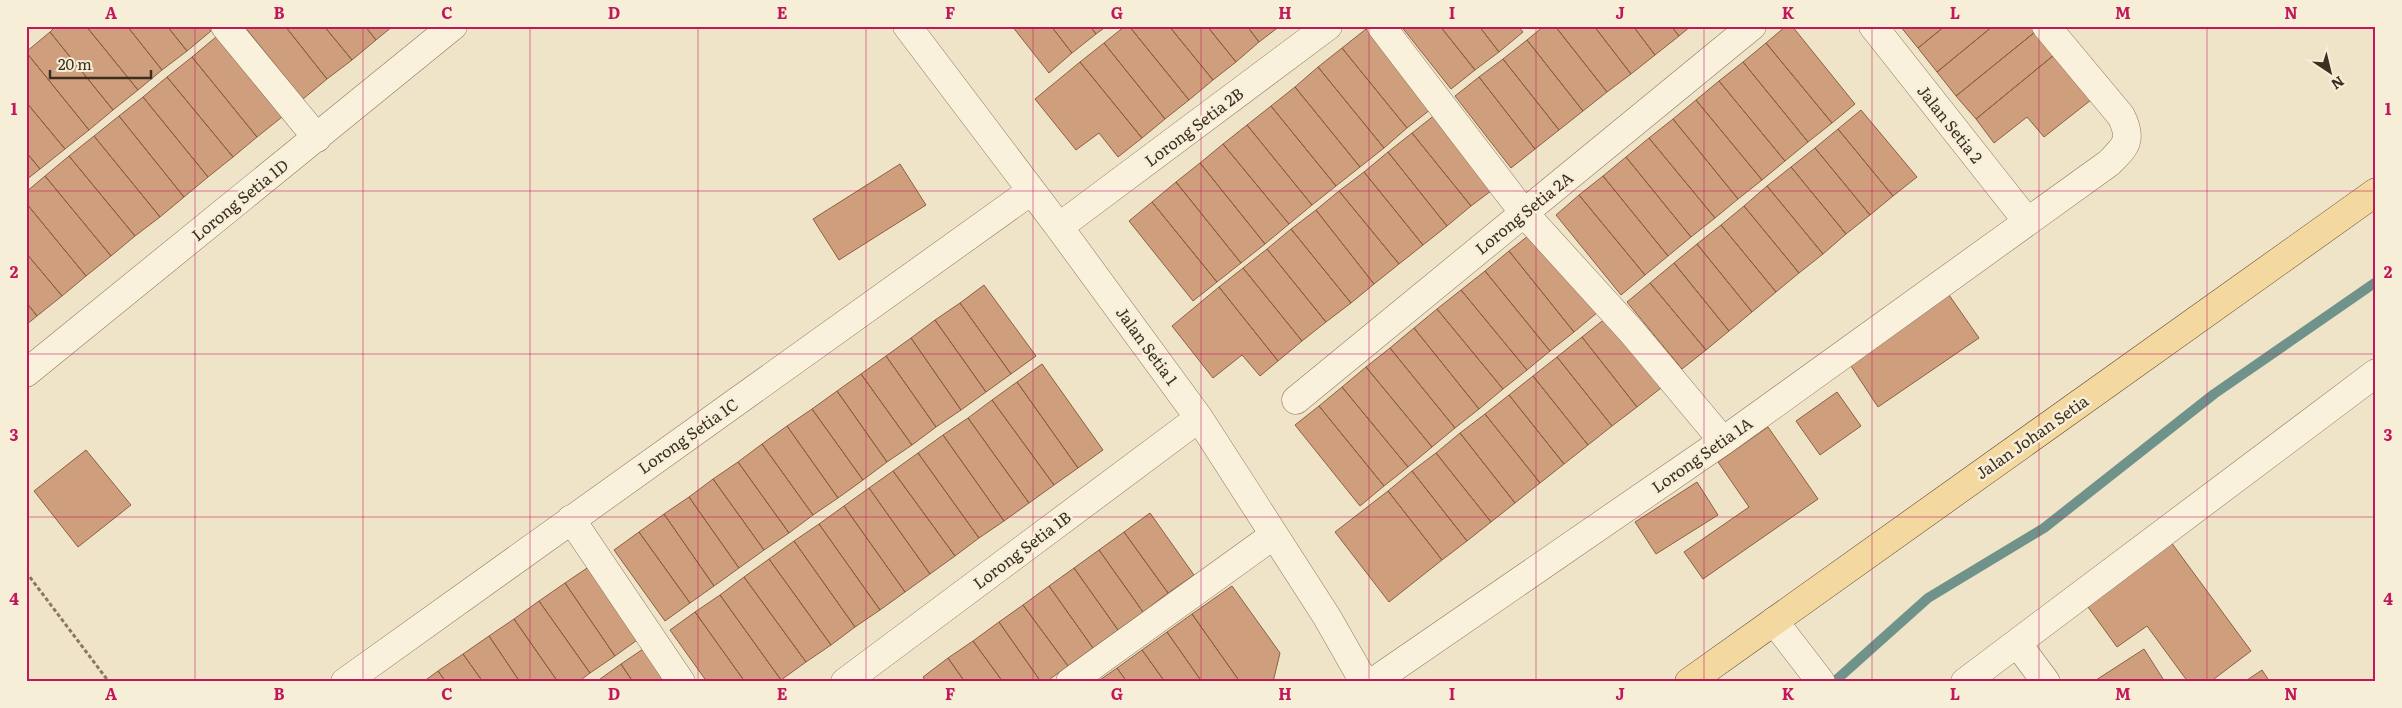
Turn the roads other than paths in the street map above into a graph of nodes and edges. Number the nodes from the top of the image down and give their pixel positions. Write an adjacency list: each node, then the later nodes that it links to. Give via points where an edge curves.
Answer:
1 (225, 26): 9 (street)
2 (453, 26): 9 (street, Lorong Setia 1D)
3 (907, 26): 10 (street, Jalan Setia 1)
4 (1328, 26): 14 (street, Lorong Setia 2B)
5 (1381, 26): 12 (street)
6 (1752, 26): 12 (street, Lorong Setia 2A)
7 (1872, 26): 13 (street, Jalan Setia 2)
8 (2046, 26): 13 (street, Lorong Setia 1A, via 2121,116 2128,138 2125,148 2109,163)
9 (317, 138): 15 (street, Lorong Setia 1D)
10 (1031, 191): 14 (street, Jalan Setia 1); 20 (street, Lorong Setia 1C)
11 (2376, 192): 22 (main road, Jalan Johan Setia)
12 (1524, 213): 17 (street, Lorong Setia 2A); 19 (street, via 1632,332)
13 (2027, 221): 19 (street, Lorong Setia 1A)
14 (1060, 227): 18 (street, Jalan Setia 1)
15 (26, 373)
16 (2373, 379): 23 (street)
17 (1296, 400)
18 (1199, 418): 21 (street, Jalan Setia 1); 24 (street, Lorong Setia 1B)
19 (1723, 441): 30 (street, Lorong Setia 1A)
20 (571, 519): 25 (street, Lorong Setia 1C); 26 (street)
21 (1274, 535): 28 (street); 29 (street, Jalan Setia 1)
22 (1774, 621): 31 (main road, Jalan Johan Setia); 32 (street)
23 (2017, 643): 33 (street); 34 (street)
24 (879, 672): 27 (street, Lorong Setia 1B)
25 (345, 682)
26 (681, 682)
27 (845, 682)
28 (1070, 682)
29 (1364, 682)
30 (1373, 682)
31 (1689, 682)
32 (1821, 682)
33 (1964, 682)
34 (2046, 682)

